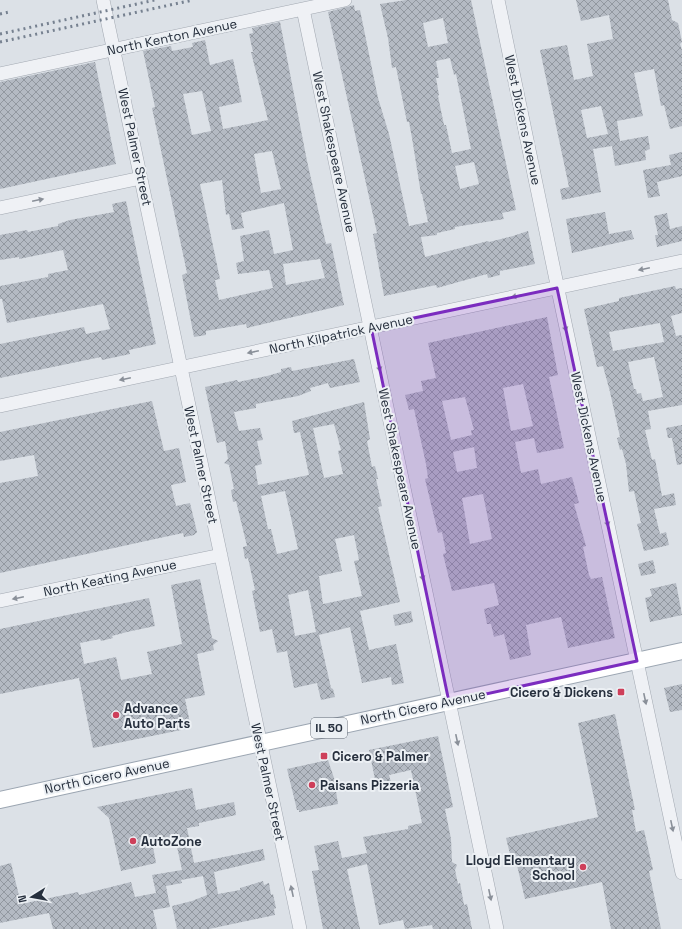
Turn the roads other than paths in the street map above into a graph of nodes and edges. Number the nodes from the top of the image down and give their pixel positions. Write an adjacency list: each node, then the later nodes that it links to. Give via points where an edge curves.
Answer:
1 (103, 0): 5 (street, West Palmer Street)
2 (345, 0): 4 (street, North Kenton Avenue)
3 (498, 0): 10 (street, West Dickens Avenue)
4 (303, 9): 5 (street, North Kenton Avenue); 11 (street, West Shakespeare Avenue)
5 (114, 49): 6 (street, North Kenton Avenue); 7 (street, West Palmer Street)
6 (0, 74)
7 (141, 178): 8 (street, one-way to 7); 12 (street, West Palmer Street)
8 (0, 208)
9 (682, 261): 10 (street, North Kilpatrick Avenue, one-way to 10)
10 (557, 288): 11 (street, North Kilpatrick Avenue, one-way to 11); 17 (street, West Dickens Avenue, one-way to 17)
11 (371, 328): 12 (street, North Kilpatrick Avenue, one-way to 12); 18 (street, West Shakespeare Avenue, one-way to 18)
12 (181, 367): 13 (street, North Kilpatrick Avenue, one-way to 13); 14 (street, West Palmer Street)
13 (0, 406)
14 (220, 555): 15 (street, North Keating Avenue, one-way to 15); 19 (street, West Palmer Street)
15 (0, 601)
16 (682, 651): 17 (main road, North Cicero Avenue / IL 50)
17 (637, 661): 18 (main road, North Cicero Avenue / IL 50); 21 (street, West Dickens Avenue, one-way to 21)
18 (449, 702): 19 (main road, North Cicero Avenue / IL 50); 23 (street, West Shakespeare Avenue, one-way to 23)
19 (260, 743): 20 (main road, North Cicero Avenue / IL 50); 22 (street, West Palmer Street, one-way to 19)
20 (0, 800)
21 (682, 868)
22 (300, 929)
23 (497, 929)

